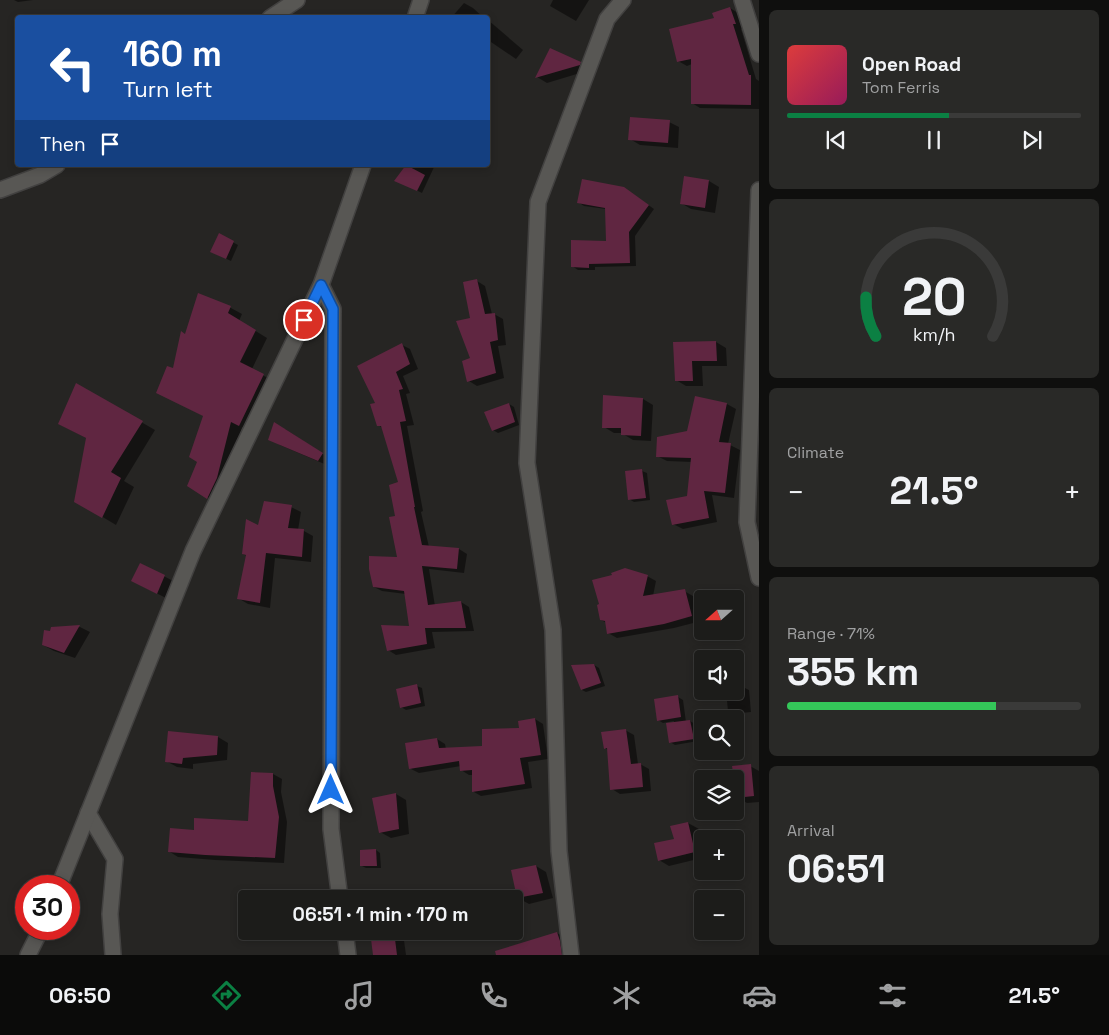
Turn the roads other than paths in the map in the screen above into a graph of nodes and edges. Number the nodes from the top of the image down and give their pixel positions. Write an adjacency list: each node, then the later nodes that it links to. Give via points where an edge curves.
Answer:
1 (297, 0): 5 (street)
2 (421, 0): 6 (street)
3 (623, 0): 22 (street, via 607,19 538,202 527,463 553,630 559,851)
4 (742, 0): 7 (street)
5 (274, 15)
6 (416, 15)
7 (759, 54)
8 (54, 167): 10 (street)
9 (362, 167): 12 (street)
10 (0, 190)
11 (759, 190): 13 (street, via 747,522)
12 (321, 285): 14 (street, via 193,551); 16 (street, via 333,309 332,829)
13 (759, 578)
14 (88, 813): 15 (street); 20 (street, via 115,859 110,914)
15 (63, 875)
16 (339, 890)
17 (36, 940): 19 (street)
18 (346, 940): 21 (street)
19 (28, 955)
20 (113, 955)
21 (348, 955)
22 (571, 955)

